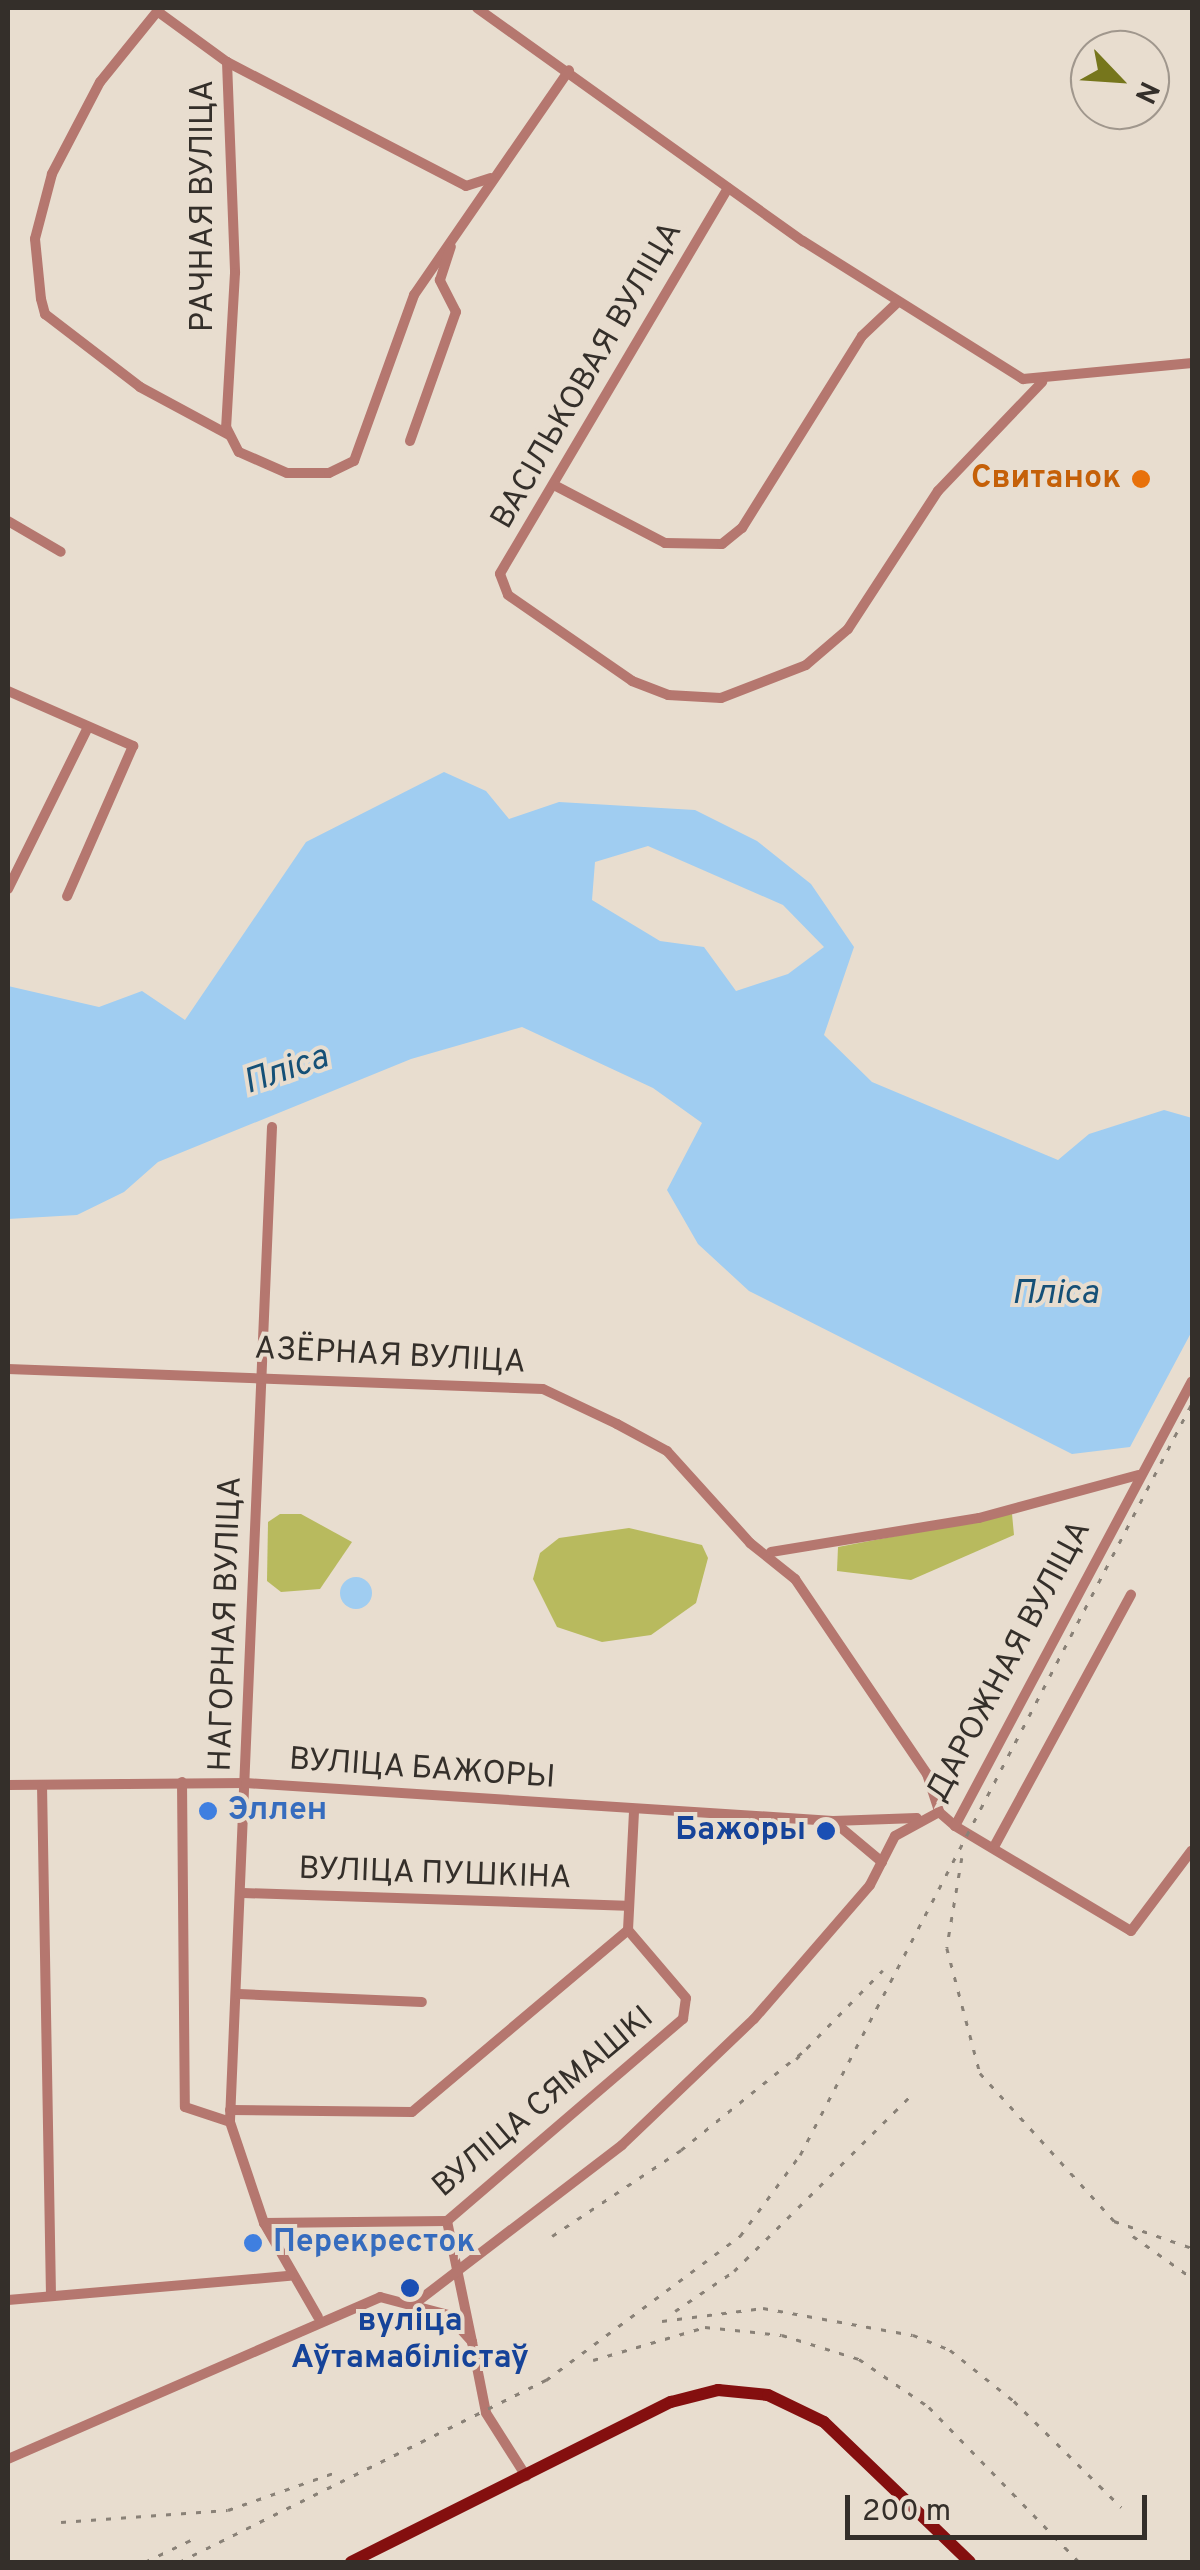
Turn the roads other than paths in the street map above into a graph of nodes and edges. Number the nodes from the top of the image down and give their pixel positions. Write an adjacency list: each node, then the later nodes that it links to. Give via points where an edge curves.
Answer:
1 (476, 8): 4 (street)
2 (159, 9): 3 (street, РАЧНАЯ ВУЛІЦА); 11 (street, via 100,82 52,174 35,239 44,314 140,387)
3 (227, 62): 5 (street, via 466,186); 11 (street, РАЧНАЯ ВУЛІЦА)
4 (569, 70): 5 (street); 6 (street)
5 (492, 178): 7 (street)
6 (728, 188): 8 (street); 13 (street, ВАСІЛЬКОВАЯ ВУЛІЦА)
7 (454, 237): 11 (street, via 414,295 354,461 329,474 287,473 240,452); 12 (street, via 440,280 456,312)
8 (898, 302): 10 (street, via 1023,380); 13 (street, via 862,336 742,528 722,544 664,543)
9 (1192, 363): 10 (street)
10 (1042, 382): 13 (street, ВАСІЛЬКОВАЯ ВУЛІЦА, via 938,491 848,629 762,688 704,697 632,682 508,595 500,574)
11 (229, 436)
12 (410, 441)
13 (554, 485)
14 (8, 521): 15 (street)
15 (62, 552)
16 (8, 691): 17 (street)
17 (88, 729): 18 (street); 19 (street, via 133,746)
18 (8, 889)
19 (67, 896)
20 (272, 1126): 22 (street, НАГОРНАЯ ВУЛІЦА)
21 (8, 1368): 22 (street, АЗЁРНАЯ ВУЛІЦА)
22 (260, 1375): 25 (street, АЗЁРНАЯ ВУЛІЦА, via 543,1390 667,1451 750,1543); 28 (street, НАГОРНАЯ ВУЛІЦА)
23 (1192, 1380): 24 (street, ДАРОЖНАЯ ВУЛІЦА)
24 (1139, 1474): 25 (street, via 978,1518); 35 (street, ДАРОЖНАЯ ВУЛІЦА)
25 (771, 1552): 32 (street, АЗЁРНАЯ ВУЛІЦА, via 876,1694 927,1774)
26 (1132, 1594): 36 (street)
27 (182, 1782): 28 (street, ВУЛІЦА БАЖОРЫ); 30 (street, ВУЛІЦА БАЖОРЫ); 44 (street, НАГОРНАЯ ВУЛІЦА, via 185,2108)
28 (246, 1783): 31 (street, ВУЛІЦА БАЖОРЫ); 39 (street, НАГОРНАЯ ВУЛІЦА)
29 (8, 1785): 30 (street, ВУЛІЦА БАЖОРЫ)
30 (42, 1785): 49 (street)
31 (634, 1810): 34 (street, ВУЛІЦА БАЖОРЫ); 40 (street)
32 (939, 1812): 33 (street, ДАРОЖНАЯ ВУЛІЦА); 35 (street, ДАРОЖНАЯ ВУЛІЦА)
33 (917, 1818): 34 (street, ВУЛІЦА БАЖОРЫ); 38 (street, ДАРОЖНАЯ ВУЛІЦА)
34 (833, 1821): 38 (street)
35 (954, 1826): 36 (street)
36 (996, 1845): 37 (street, via 1131,1931)
37 (1192, 1850)
38 (882, 1862): 47 (street, ДАРОЖНАЯ ВУЛІЦА, via 781,1992 627,2140)
39 (243, 1893): 40 (street, ВУЛІЦА ПУШКІНА); 42 (street, НАГОРНАЯ ВУЛІЦА)
40 (620, 1906): 41 (street)
41 (622, 1930): 44 (street, via 412,2112); 45 (street, ВУЛІЦА СЯМАШКІ, via 686,1998 682,2020)
42 (239, 1994): 43 (street); 44 (street, НАГОРНАЯ ВУЛІЦА)
43 (422, 2002)
44 (230, 2116): 46 (street, НАГОРНАЯ ВУЛІЦА)
45 (446, 2222): 46 (street, ВУЛІЦА СЯМАШКІ); 47 (street)
46 (264, 2223): 48 (street, НАГОРНАЯ ВУЛІЦА)
47 (455, 2264): 51 (street, ДАРОЖНАЯ ВУЛІЦА); 53 (street)
48 (290, 2276): 49 (street); 52 (street, НАГОРНАЯ ВУЛІЦА)
49 (50, 2294): 50 (street)
50 (8, 2300)
51 (418, 2301): 52 (street, via 380,2297); 53 (street)
52 (318, 2317): 54 (street)
53 (472, 2342): 55 (street, via 486,2412)
54 (8, 2460)
55 (526, 2476): 56 (main road); 57 (main road, via 670,2402 747,2390 824,2422)
56 (352, 2562)
57 (970, 2562)

